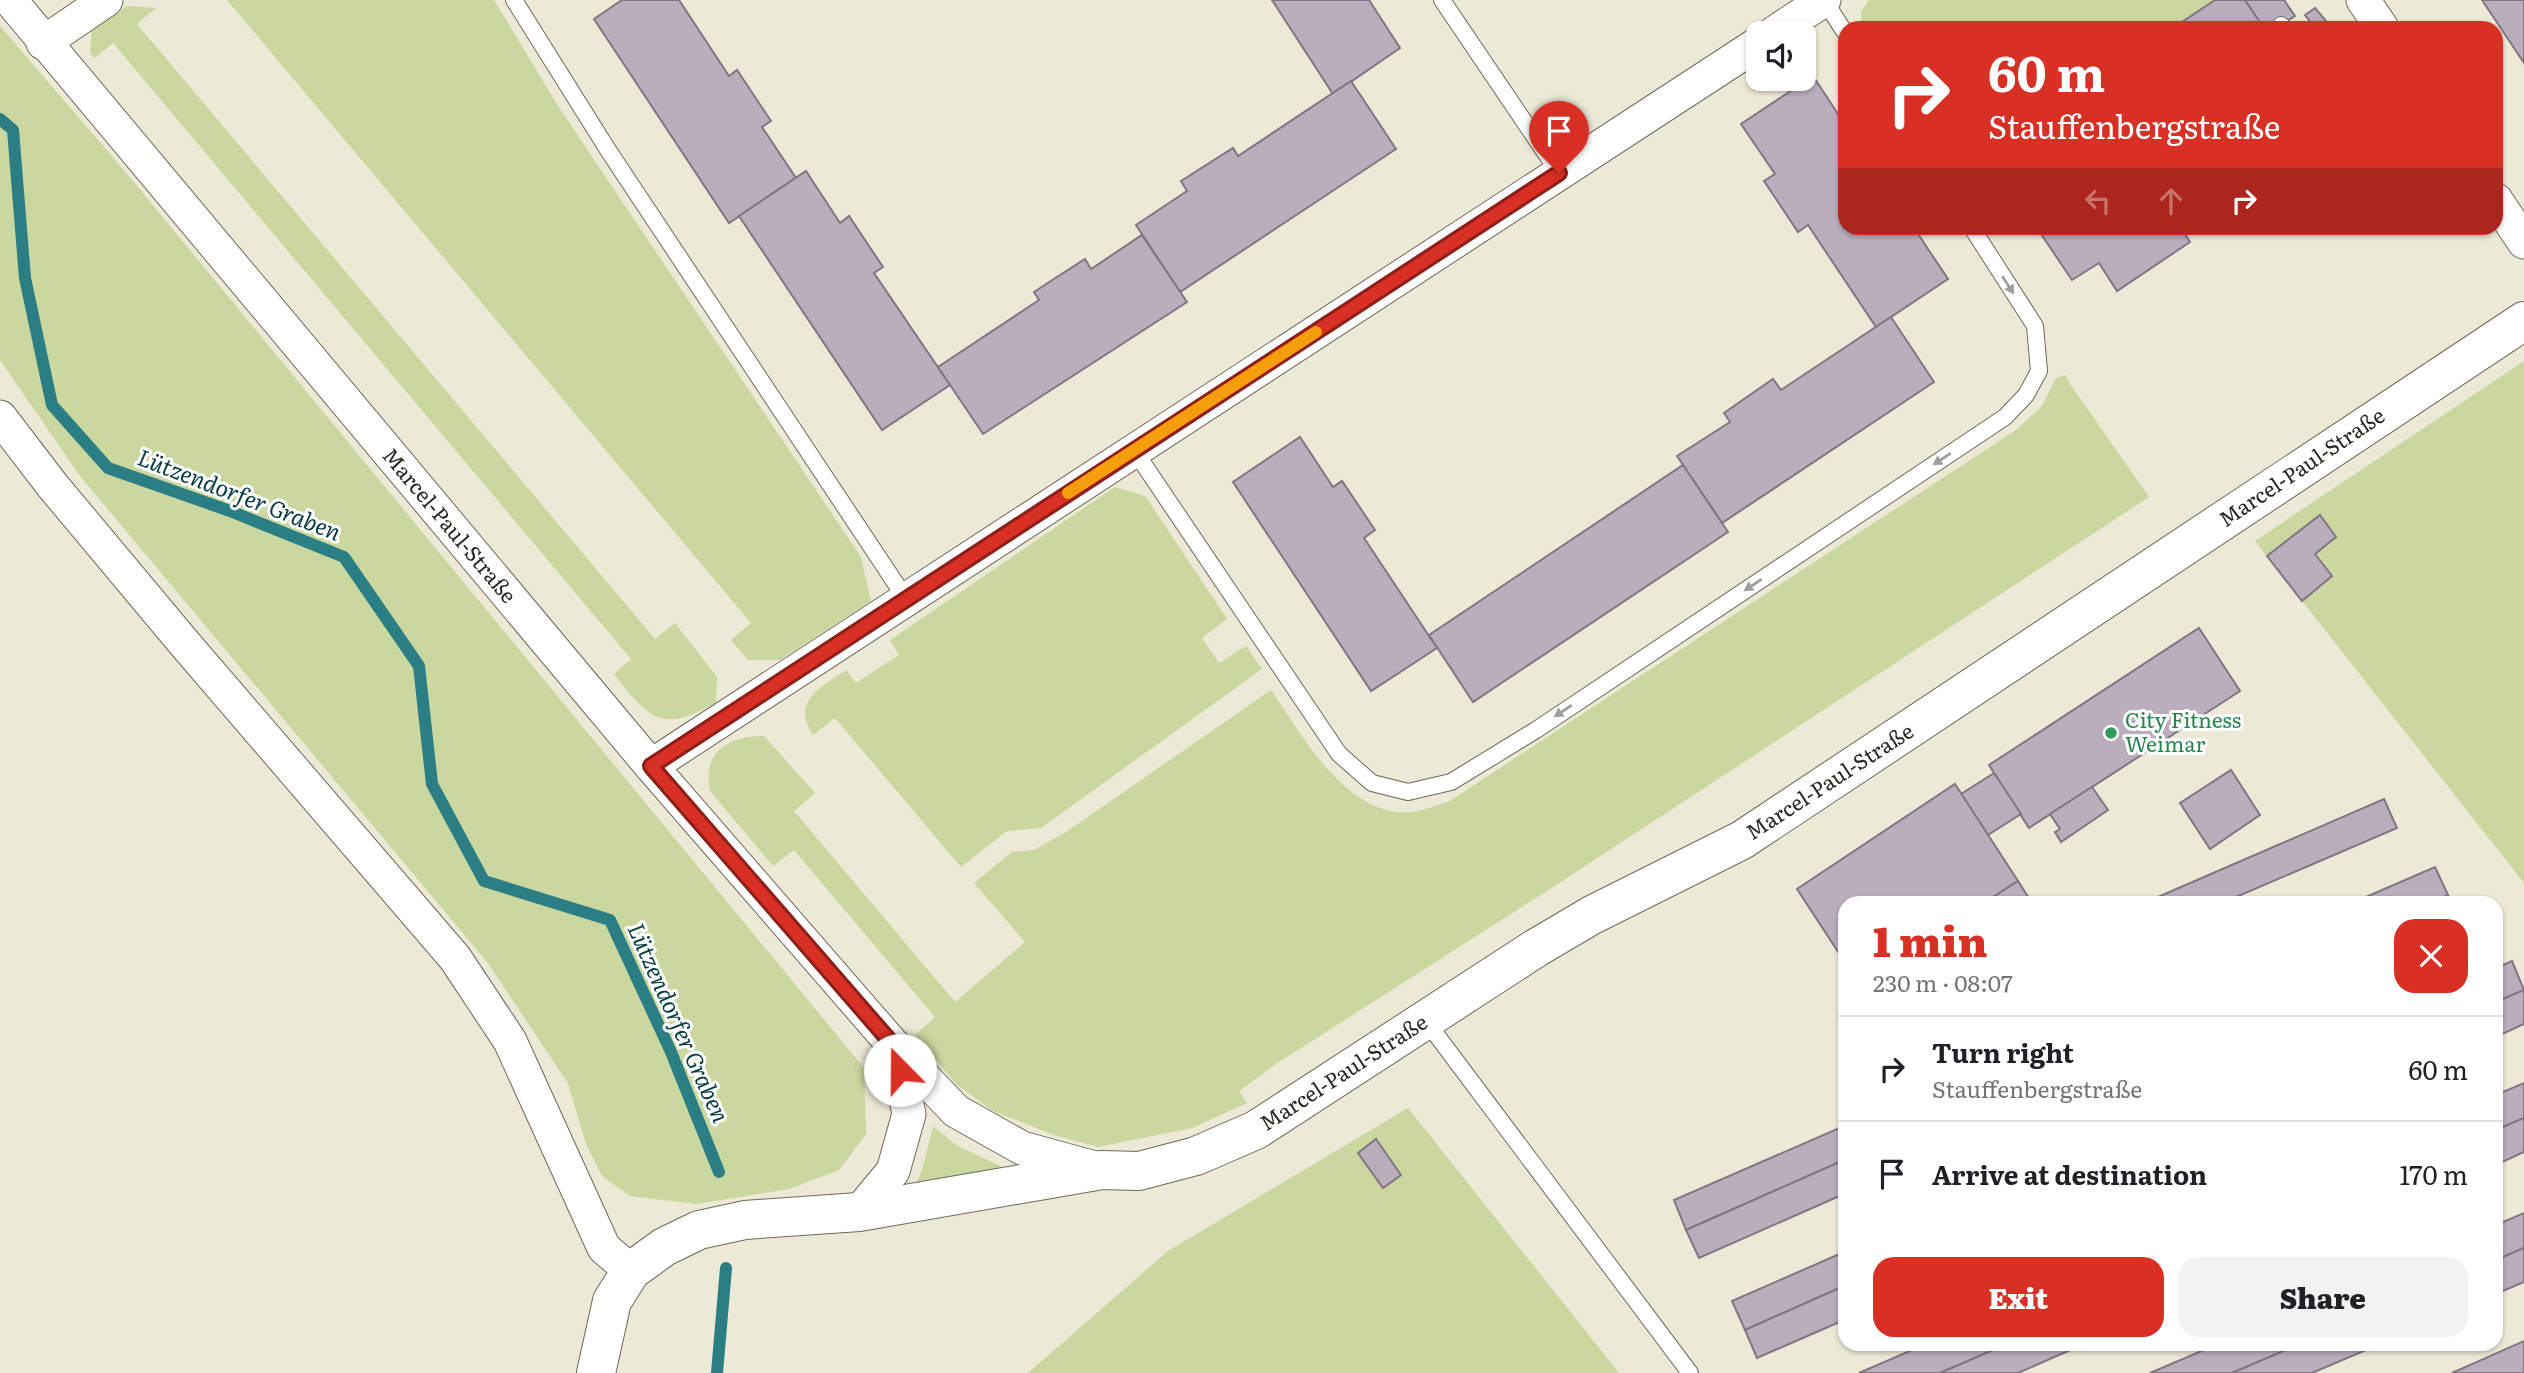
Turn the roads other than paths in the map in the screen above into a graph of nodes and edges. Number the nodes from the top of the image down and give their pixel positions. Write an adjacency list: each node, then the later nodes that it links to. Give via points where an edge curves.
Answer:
1 (9, 0): 10 (street, Marcel-Paul-Straße)
2 (106, 0): 10 (street)
3 (514, 0): 19 (lane)
4 (1442, 0): 12 (lane)
5 (1824, 0): 7 (street); 9 (lane)
6 (2363, 0): 8 (street)
7 (1792, 21)
8 (2377, 21)
9 (1838, 22)
10 (43, 43): 20 (street, Marcel-Paul-Straße)
11 (1746, 51): 12 (street)
12 (1559, 173): 18 (street)
13 (2503, 210): 15 (street)
14 (1976, 235): 18 (lane, one-way to 18, via 2035,326 2039,371 2026,395 2005,417 1451,782 1408,792 1372,783 1339,754)
15 (2524, 242)
16 (2524, 321): 21 (street, Marcel-Paul-Straße, via 1742,840 1592,915)
17 (0, 417): 25 (street, via 185,644 455,958 510,1041 604,1248)
18 (1135, 450): 19 (street)
19 (906, 599): 20 (street)
20 (651, 766): 22 (street, Marcel-Paul-Straße)
21 (1426, 1021): 23 (street, Marcel-Paul-Straße, via 1256,1130 1196,1156 1139,1171); 27 (lane)
22 (895, 1047): 23 (street, Marcel-Paul-Straße, via 956,1111 1022,1148); 24 (street, Marcel-Paul-Straße, via 909,1114 893,1171)
23 (1101, 1170): 24 (street, Marcel-Paul-Straße)
24 (859, 1212): 25 (street, Marcel-Paul-Straße, via 745,1220 699,1230 664,1247)
25 (631, 1272): 26 (street, Marcel-Paul-Straße, via 612,1301)
26 (596, 1373)
27 (1690, 1373)

